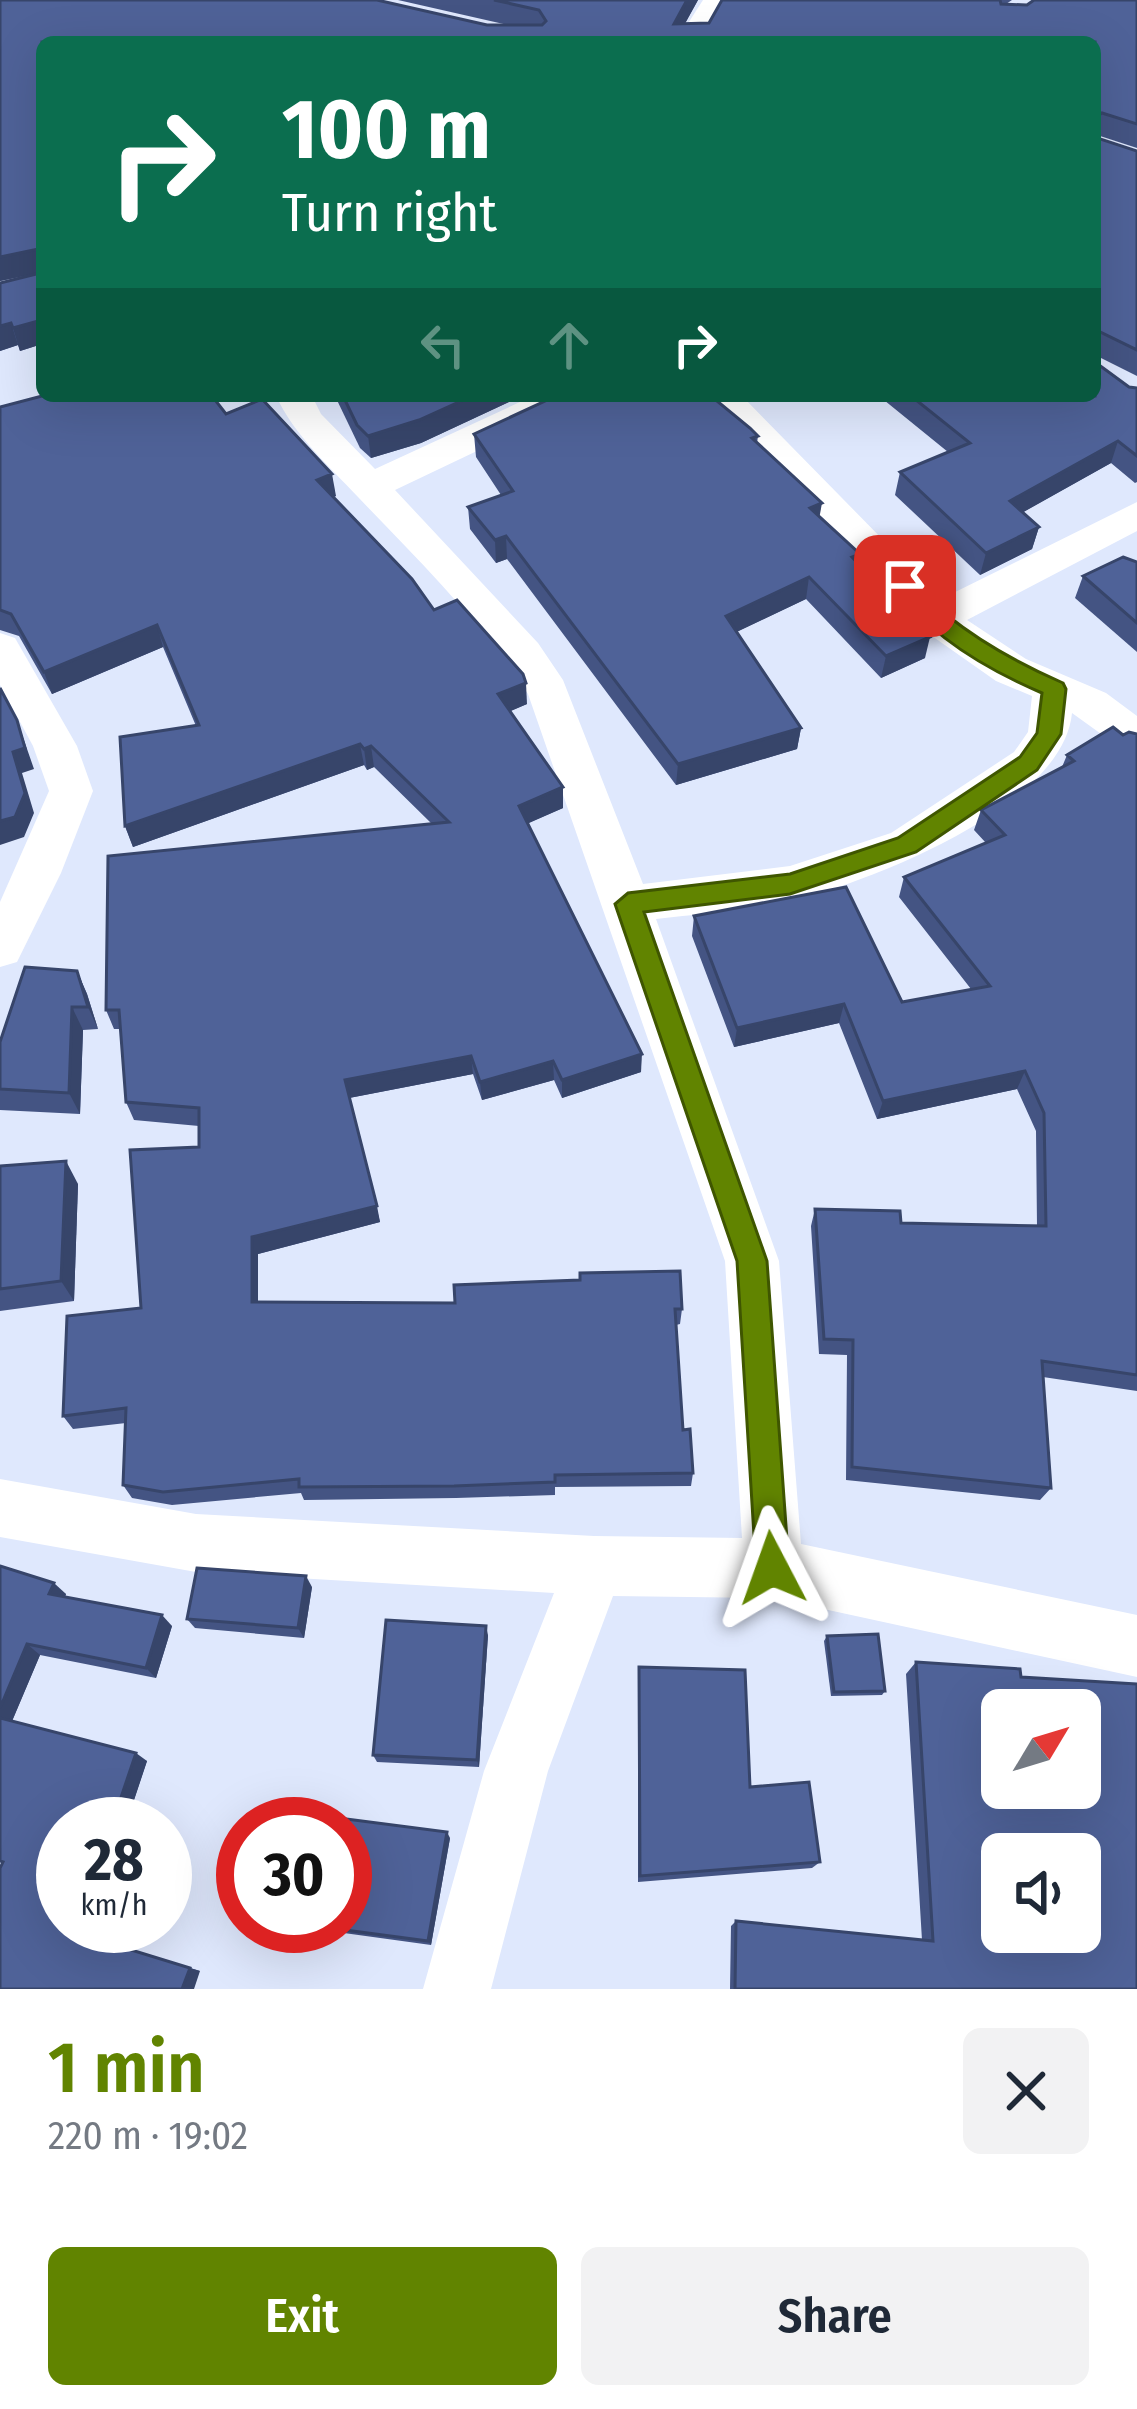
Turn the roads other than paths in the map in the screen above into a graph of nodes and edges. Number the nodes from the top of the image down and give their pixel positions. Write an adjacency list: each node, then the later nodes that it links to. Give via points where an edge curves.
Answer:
1 (718, 0): 2 (street)
2 (694, 36)
3 (297, 402): 6 (street)
4 (550, 402): 6 (street)
5 (727, 402): 8 (street)
6 (373, 484): 12 (street, via 548,692)
7 (1137, 515): 8 (street, via 1109,549)
8 (936, 620): 10 (street)
9 (0, 648): 13 (street, via 71,791)
10 (1054, 689): 11 (street); 12 (street, via 1049,734 1028,764 907,845 790,884)
11 (1130, 723)
12 (628, 904): 16 (street, via 752,1261)
13 (0, 948)
14 (0, 1508): 15 (street, via 196,1543)
15 (594, 1566): 16 (street); 18 (street, via 516,1771)
16 (772, 1568): 17 (street)
17 (1137, 1646)
18 (458, 1989)

